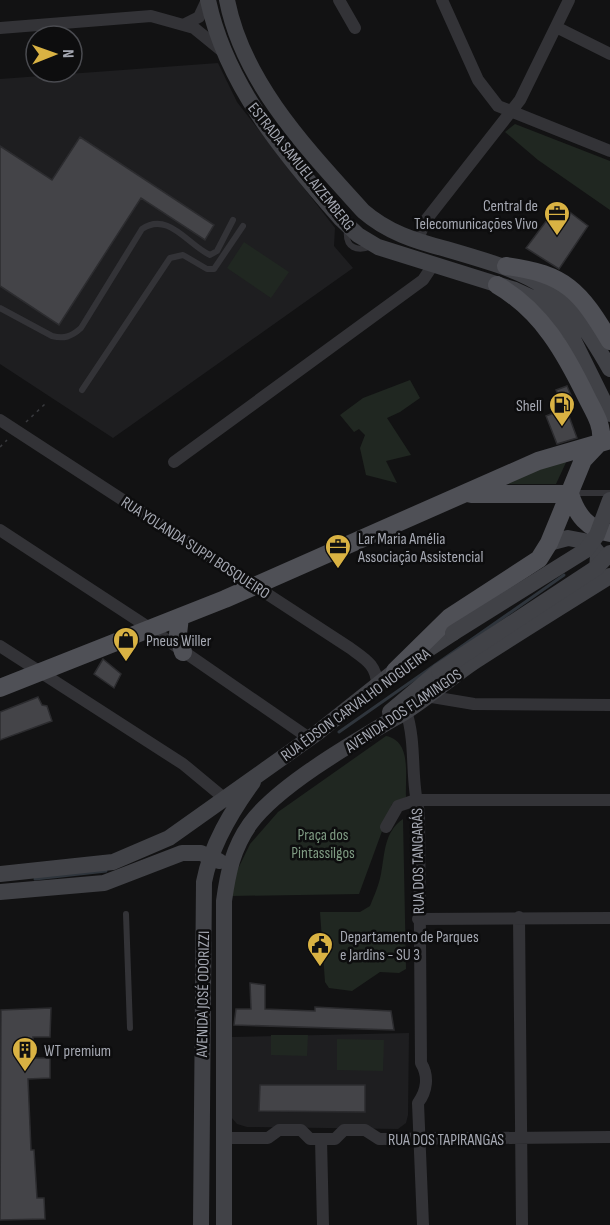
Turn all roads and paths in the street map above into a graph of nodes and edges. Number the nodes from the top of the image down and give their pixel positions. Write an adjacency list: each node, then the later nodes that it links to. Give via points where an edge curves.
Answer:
1 (208, 0): 6 (street, via 199,17); 10 (main road, ESTRADA SAMUEL AIZEMBERG)
2 (227, 0): 16 (main road, ESTRADA SAMUEL AIZEMBERG, via 245,57 297,133 363,211 380,225)
3 (339, 0): 9 (street)
4 (442, 0): 12 (street, via 478,80 488,96)
5 (569, 0): 7 (street)
6 (185, 24): 8 (street, via 151,16); 10 (street, via 202,32)
7 (556, 27): 11 (street); 12 (street, via 520,100)
8 (0, 28)
9 (355, 28)
10 (221, 50): 17 (main road, ESTRADA SAMUEL AIZEMBERG, via 250,103 348,226 374,246)
11 (610, 54)
12 (508, 112): 13 (street); 16 (street, via 426,220)
13 (610, 151)
14 (233, 220): 20 (lane, via 217,251 210,255 165,224 149,224 142,229 73,335 52,336)
15 (243, 226): 24 (lane, via 214,269 183,255 170,258)
16 (417, 241): 18 (main road, ESTRADA SAMUEL AIZEMBERG)
17 (433, 266): 19 (main road, ESTRADA SAMUEL AIZEMBERG); 27 (street, via 423,280)
18 (506, 266): 21 (main road, ESTRADA SAMUEL AIZEMBERG, via 534,278); 22 (main road, via 542,272 568,286 586,302)
19 (497, 285): 21 (main road, ESTRADA SAMUEL AIZEMBERG); 26 (main road, via 514,295 545,325)
20 (0, 308)
21 (560, 308): 23 (main road, via 586,327); 26 (main road)
22 (610, 340)
23 (610, 369)
24 (82, 390)
25 (0, 420): 37 (street, RUA YOLANDA SUPPI BOSQUEIRO)
26 (606, 429): 29 (main road); 30 (main road, via 583,460)
27 (174, 462)
28 (610, 493): 30 (lane)
29 (460, 494): 30 (main road); 37 (main road)
30 (570, 494): 33 (main road, via 585,522); 34 (main road)
31 (610, 500): 43 (main road, RUA ÉDSON CARVALHO NOGUEIRA, bridge, via 597,535 586,550)
32 (0, 530): 40 (street)
33 (610, 533)
34 (549, 543): 38 (main road, via 576,538 594,546 600,561); 43 (main road, via 528,568 450,616)
35 (610, 553): 51 (main road, bridge, via 596,568 439,671)
36 (610, 576): 38 (main road, AVENIDA DOS FLAMINGOS)
37 (256, 586): 39 (main road); 46 (street, RUA YOLANDA SUPPI BOSQUEIRO, via 366,660 375,669)
38 (589, 589): 48 (main road, AVENIDA DOS FLAMINGOS)
39 (180, 617): 40 (main road); 42 (main road, via 178,634)
40 (151, 629): 42 (street); 44 (main road)
41 (3, 648): 44 (street); 45 (street, via 14,662)
42 (183, 652): 52 (street)
43 (395, 671): 46 (main road, RUA ÉDSON CARVALHO NOGUEIRA)
44 (42, 673): 45 (main road); 54 (street, via 183,764)
45 (19, 683): 47 (main road)
46 (377, 685): 52 (main road, RUA ÉDSON CARVALHO NOGUEIRA)
47 (0, 688)
48 (426, 696): 49 (street, via 474,704); 50 (main road, AVENIDA DOS FLAMINGOS)
49 (610, 705)
50 (406, 711): 51 (main road, AVENIDA DOS FLAMINGOS); 55 (street, RUA DOS TANGARÁS, via 414,744)
51 (375, 727): 59 (main road, AVENIDA DOS FLAMINGOS, via 286,789 264,809 238,844)
52 (309, 738): 53 (main road, RUA ÉDSON CARVALHO NOGUEIRA)
53 (257, 777): 54 (main road); 58 (main road, AVENIDA JOSÉ ODORIZZI, via 228,819)
54 (224, 798): 60 (main road, via 169,838 113,862)
55 (416, 800): 56 (street); 57 (street, via 398,806); 65 (street, RUA DOS TANGARÁS, via 421,892)
56 (610, 800)
57 (386, 827)
58 (210, 856): 59 (main road); 61 (main road, via 182,853 87,886); 72 (main road, AVENIDA JOSÉ ODORIZZI, via 203,895)
59 (229, 870): 68 (main road, AVENIDA JOSÉ ODORIZZI, via 224,901)
60 (0, 873)
61 (0, 892)
62 (126, 914): 66 (lane)
63 (519, 917): 64 (street); 65 (street); 69 (street)
64 (610, 918)
65 (418, 919): 71 (street, RUA DOS TANGARÁS, via 422,1063 426,1070 426,1093 418,1103)
66 (130, 1028)
67 (610, 1137): 69 (street, RUA DOS TAPIRANGAS)
68 (224, 1138): 70 (street, via 268,1138 279,1130 302,1130 310,1138); 73 (main road, AVENIDA JOSÉ ODORIZZI)
69 (519, 1138): 71 (street, RUA DOS TAPIRANGAS); 76 (street)
70 (321, 1139): 71 (street, RUA DOS TAPIRANGAS, via 335,1139 344,1130 365,1130 379,1139); 74 (street)
71 (421, 1139): 75 (street, RUA DOS TANGARÁS)
72 (201, 1225)
73 (225, 1225)
74 (323, 1225)
75 (423, 1225)
76 (522, 1225)

